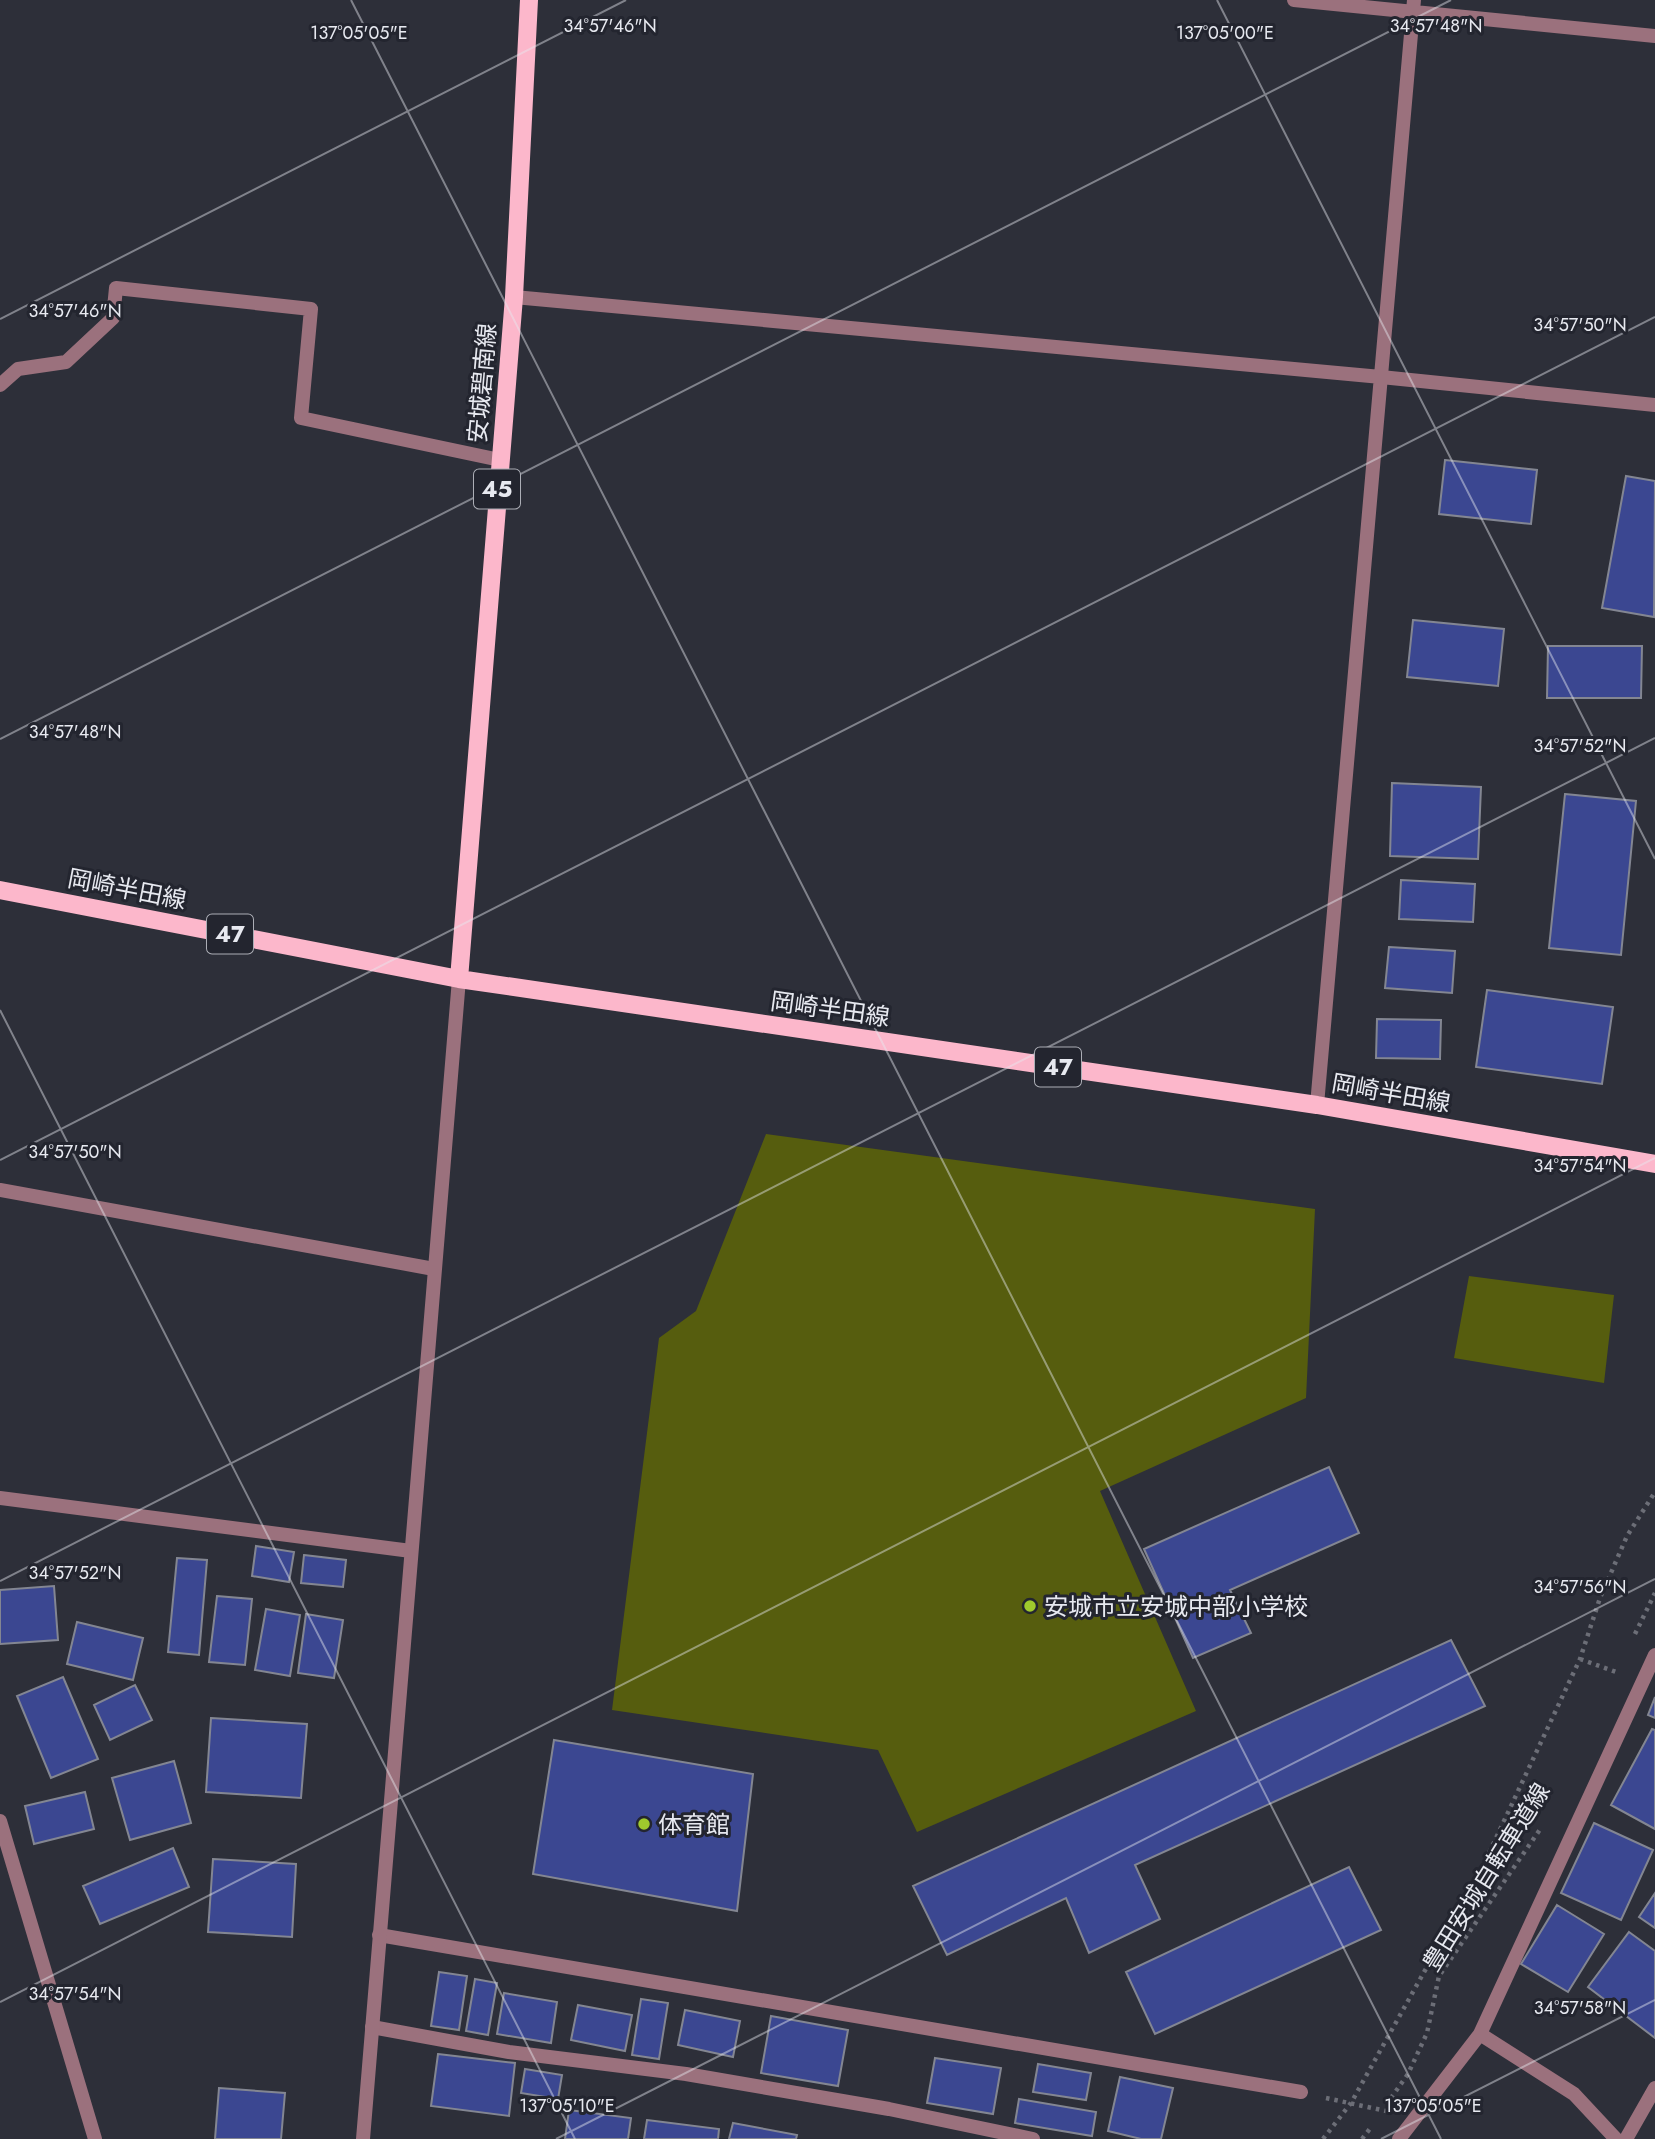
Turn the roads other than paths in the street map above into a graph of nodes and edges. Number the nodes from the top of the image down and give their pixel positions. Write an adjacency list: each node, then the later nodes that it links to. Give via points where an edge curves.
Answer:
1 (529, 0): 5 (main road, 安城碧南線 / 45)
2 (1294, 0): 3 (street)
3 (1413, 5): 4 (street); 6 (street)
4 (1655, 36)
5 (513, 297): 6 (street); 9 (main road, 安城碧南線 / 45)
6 (1381, 377): 8 (street); 12 (street)
7 (0, 385): 9 (street, via 19,369 66,362 113,318 116,288 311,309 301,418)
8 (1655, 405)
9 (500, 460): 11 (main road, 安城碧南線 / 45)
10 (0, 890): 11 (main road, 岡崎半田線 / 47)
11 (459, 978): 12 (main road, 岡崎半田線 / 47); 15 (street)
12 (1317, 1105): 13 (main road, 岡崎半田線 / 47)
13 (1655, 1164)
14 (0, 1190): 15 (street)
15 (435, 1269): 17 (street)
16 (0, 1498): 17 (street)
17 (411, 1551): 20 (street)
18 (1655, 1654): 22 (street)
19 (0, 1821): 25 (street)
20 (379, 1935): 21 (street); 24 (street)
21 (372, 2027): 26 (street); 27 (street, via 509,2052 699,2076)
22 (1480, 2034): 28 (street); 29 (street, via 1574,2094)
23 (1655, 2088): 30 (street)
24 (1301, 2092)
25 (95, 2139)
26 (363, 2139)
27 (1033, 2139)
28 (1399, 2139)
29 (1616, 2139)
30 (1626, 2139)

